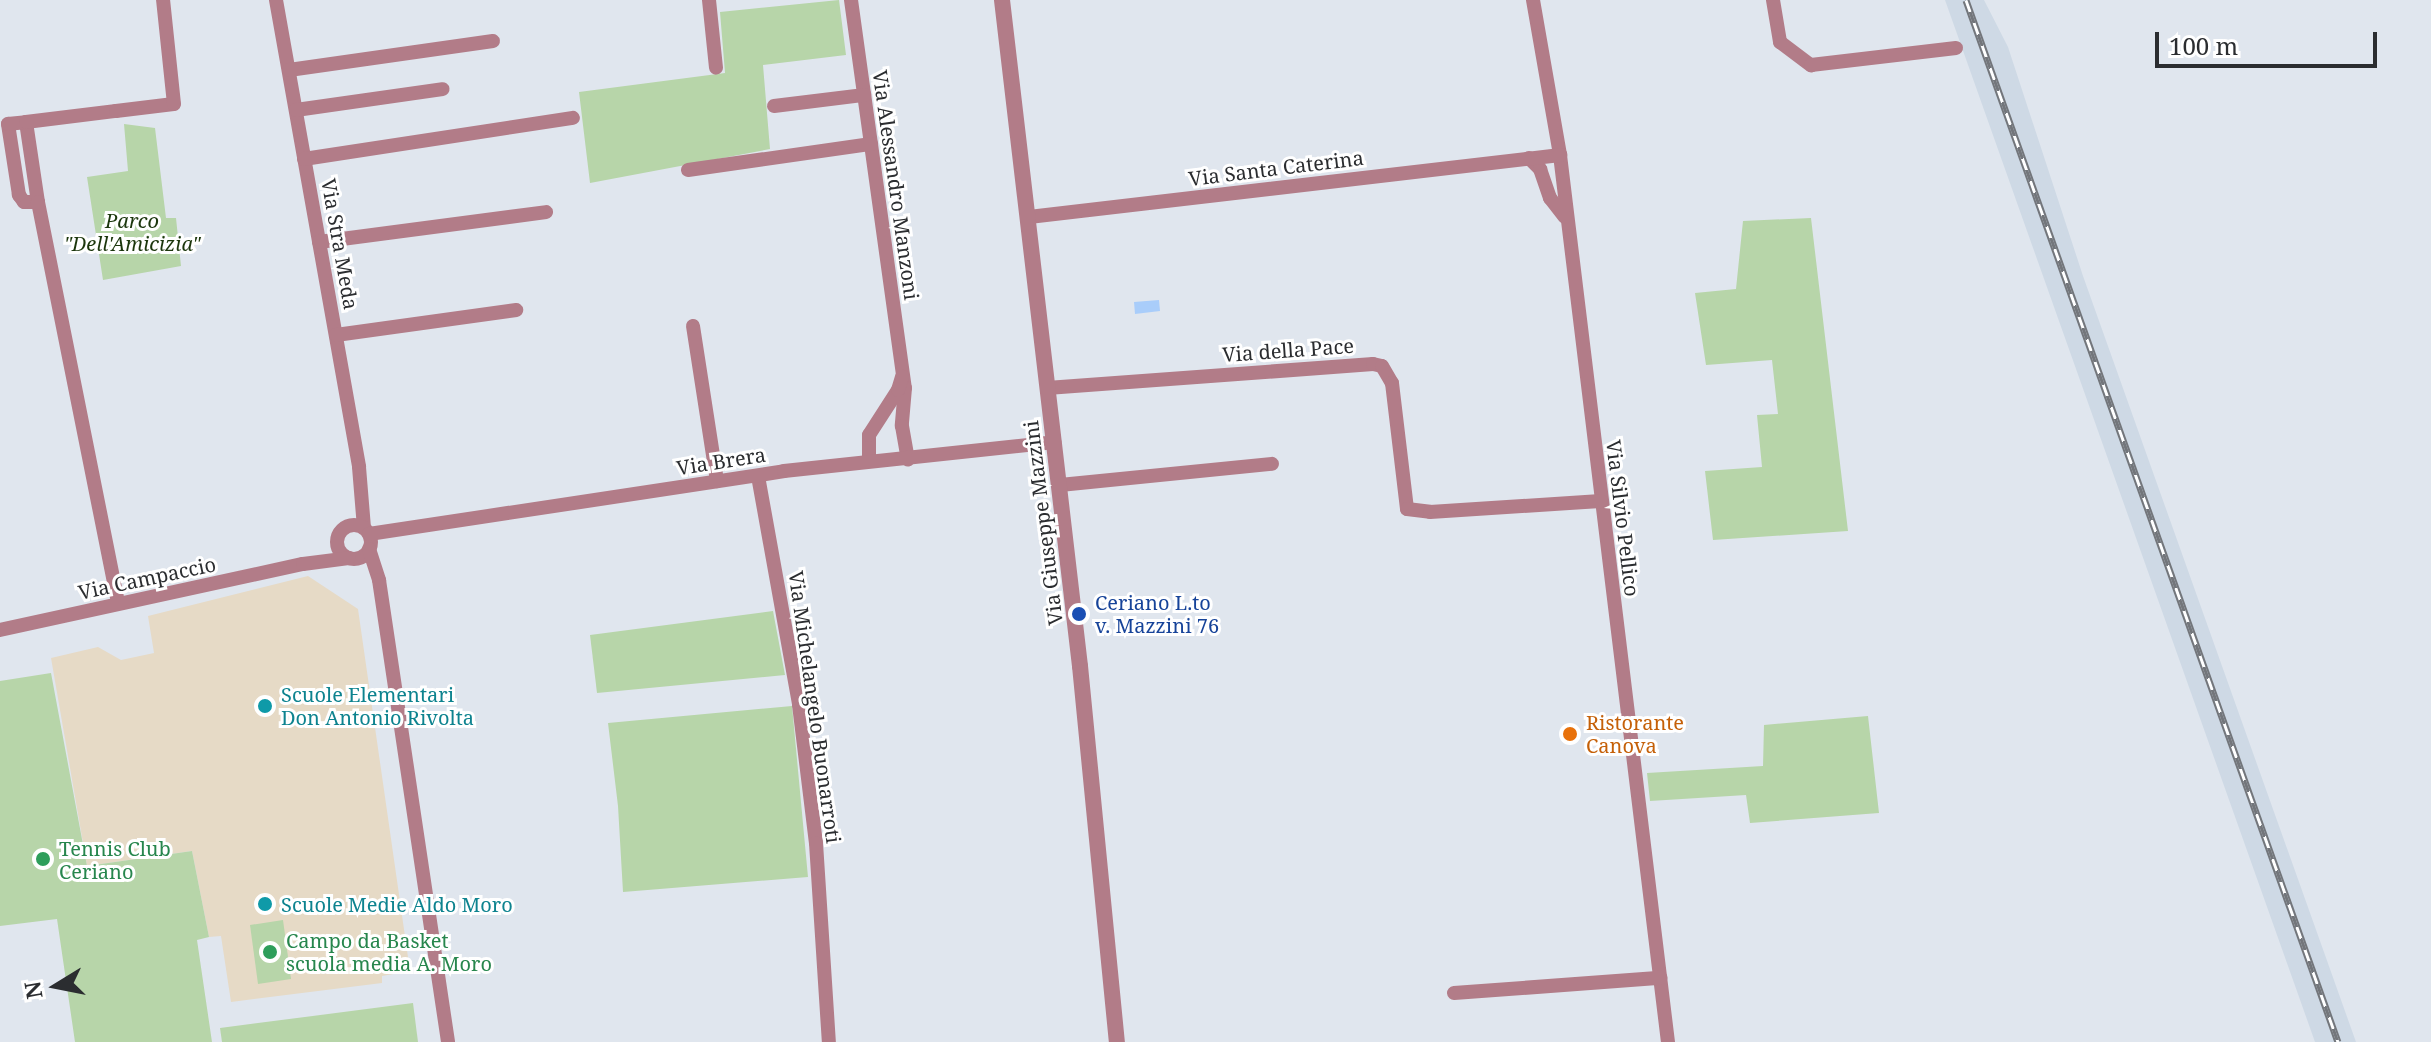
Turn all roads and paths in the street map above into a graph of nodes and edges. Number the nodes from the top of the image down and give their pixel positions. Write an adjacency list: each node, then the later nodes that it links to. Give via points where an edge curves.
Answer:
1 (163, 0): 43 (street, via 174,104 8,124 17,184 24,202 38,202)
2 (276, 0): 11 (street, Via Stra Meda)
3 (709, 0): 10 (street)
4 (851, 0): 13 (street, Via Alessandro Manzoni)
5 (1002, 0): 23 (street, Via Giuseppe Mazzini)
6 (1533, 0): 18 (street, Via Silvio Pellico)
7 (1773, 0): 9 (street, via 1780,42 1811,65)
8 (493, 41): 11 (street)
9 (1956, 48)
10 (716, 68)
11 (289, 70): 15 (street, Via Stra Meda)
12 (443, 89): 15 (street)
13 (864, 95): 14 (street); 17 (street, Via Alessandro Manzoni)
14 (774, 106)
15 (296, 110): 20 (street, Via Stra Meda)
16 (573, 118): 20 (street)
17 (871, 144): 21 (street); 29 (street, Via Alessandro Manzoni)
18 (1560, 155): 19 (street, Via Santa Caterina); 24 (street, Via Silvio Pellico)
19 (1529, 158): 23 (street, Via Santa Caterina); 24 (street)
20 (304, 159): 25 (street, Via Stra Meda)
21 (688, 170)
22 (546, 212): 25 (street)
23 (1029, 217): 30 (street, Via Giuseppe Mazzini)
24 (1565, 217): 39 (street, Via Silvio Pellico)
25 (319, 242): 28 (street, Via Stra Meda)
26 (516, 310): 28 (street)
27 (693, 326): 36 (street)
28 (336, 335): 38 (street, Via Stra Meda)
29 (902, 376): 32 (street, Via Alessandro Manzoni); 33 (street, via 869,435)
30 (1047, 388): 31 (street, Via Giuseppe Mazzini); 39 (street, Via della Pace, via 1382,366 1392,383 1407,509 1417,513)
31 (1054, 442): 32 (street, Via Brera); 37 (street, Via Giuseppe Mazzini)
32 (908, 459): 33 (street, Via Brera)
33 (869, 461): 35 (street, Via Brera)
34 (1272, 464): 37 (street)
35 (758, 476): 36 (street, Via Brera); 48 (street, Via Michelangelo Buonarroti, via 799,705 816,843)
36 (717, 481): 41 (street, Via Brera, via 395,531)
37 (1060, 485): 49 (street, Via Giuseppe Mazzini)
38 (360, 496): 40 (street, Via Stra Meda); 41 (street, Via Stra Meda)
39 (1601, 501): 45 (street, Via Silvio Pellico)
40 (342, 532): 41 (street); 41 (street, via 338,548); 42 (street, Via Campaccio)
41 (364, 545): 42 (street, Via Campaccio); 47 (street, Via Stra Meda, via 379,580)
42 (303, 564): 43 (street, Via Campaccio)
43 (118, 603): 44 (street, Via Campaccio)
44 (0, 630)
45 (1660, 978): 46 (street); 50 (street, Via Silvio Pellico)
46 (1454, 993)
47 (448, 1042)
48 (829, 1042)
49 (1117, 1042)
50 (1668, 1042)

